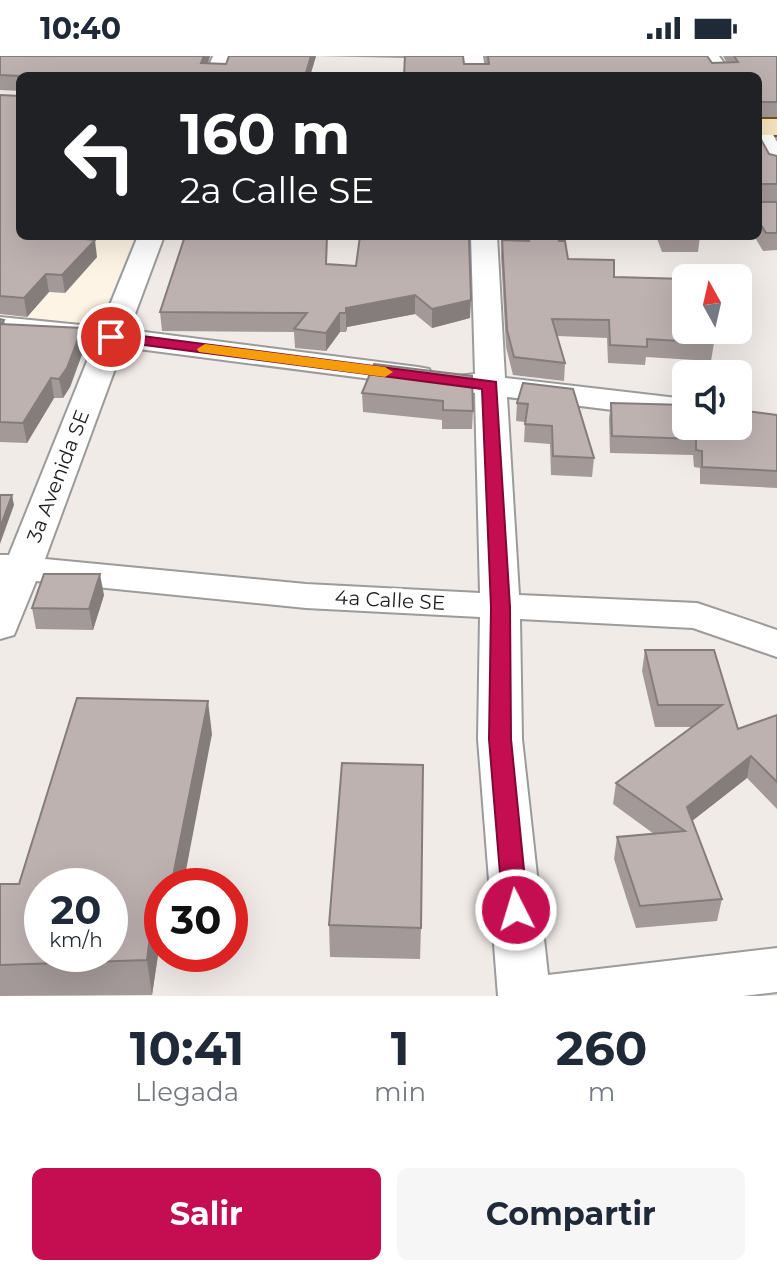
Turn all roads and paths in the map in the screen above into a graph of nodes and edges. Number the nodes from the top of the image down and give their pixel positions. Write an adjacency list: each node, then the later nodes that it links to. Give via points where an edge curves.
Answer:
1 (762, 134): 2 (street)
2 (777, 164)
3 (149, 240): 6 (street, 3a Avenida SE)
4 (484, 240): 7 (street)
5 (0, 326): 6 (street)
6 (111, 337): 7 (street); 9 (street, 3a Avenida SE)
7 (490, 386): 8 (street); 10 (street)
8 (672, 407)
9 (11, 567): 10 (street, 4a Calle SE, via 306,596); 11 (street, 3a Avenida SE)
10 (500, 607): 12 (street, 4a Calle SE, via 697,616); 14 (street, via 500,739)
11 (0, 626)
12 (777, 644)
13 (777, 970): 15 (street)
14 (524, 996)
15 (553, 996)

